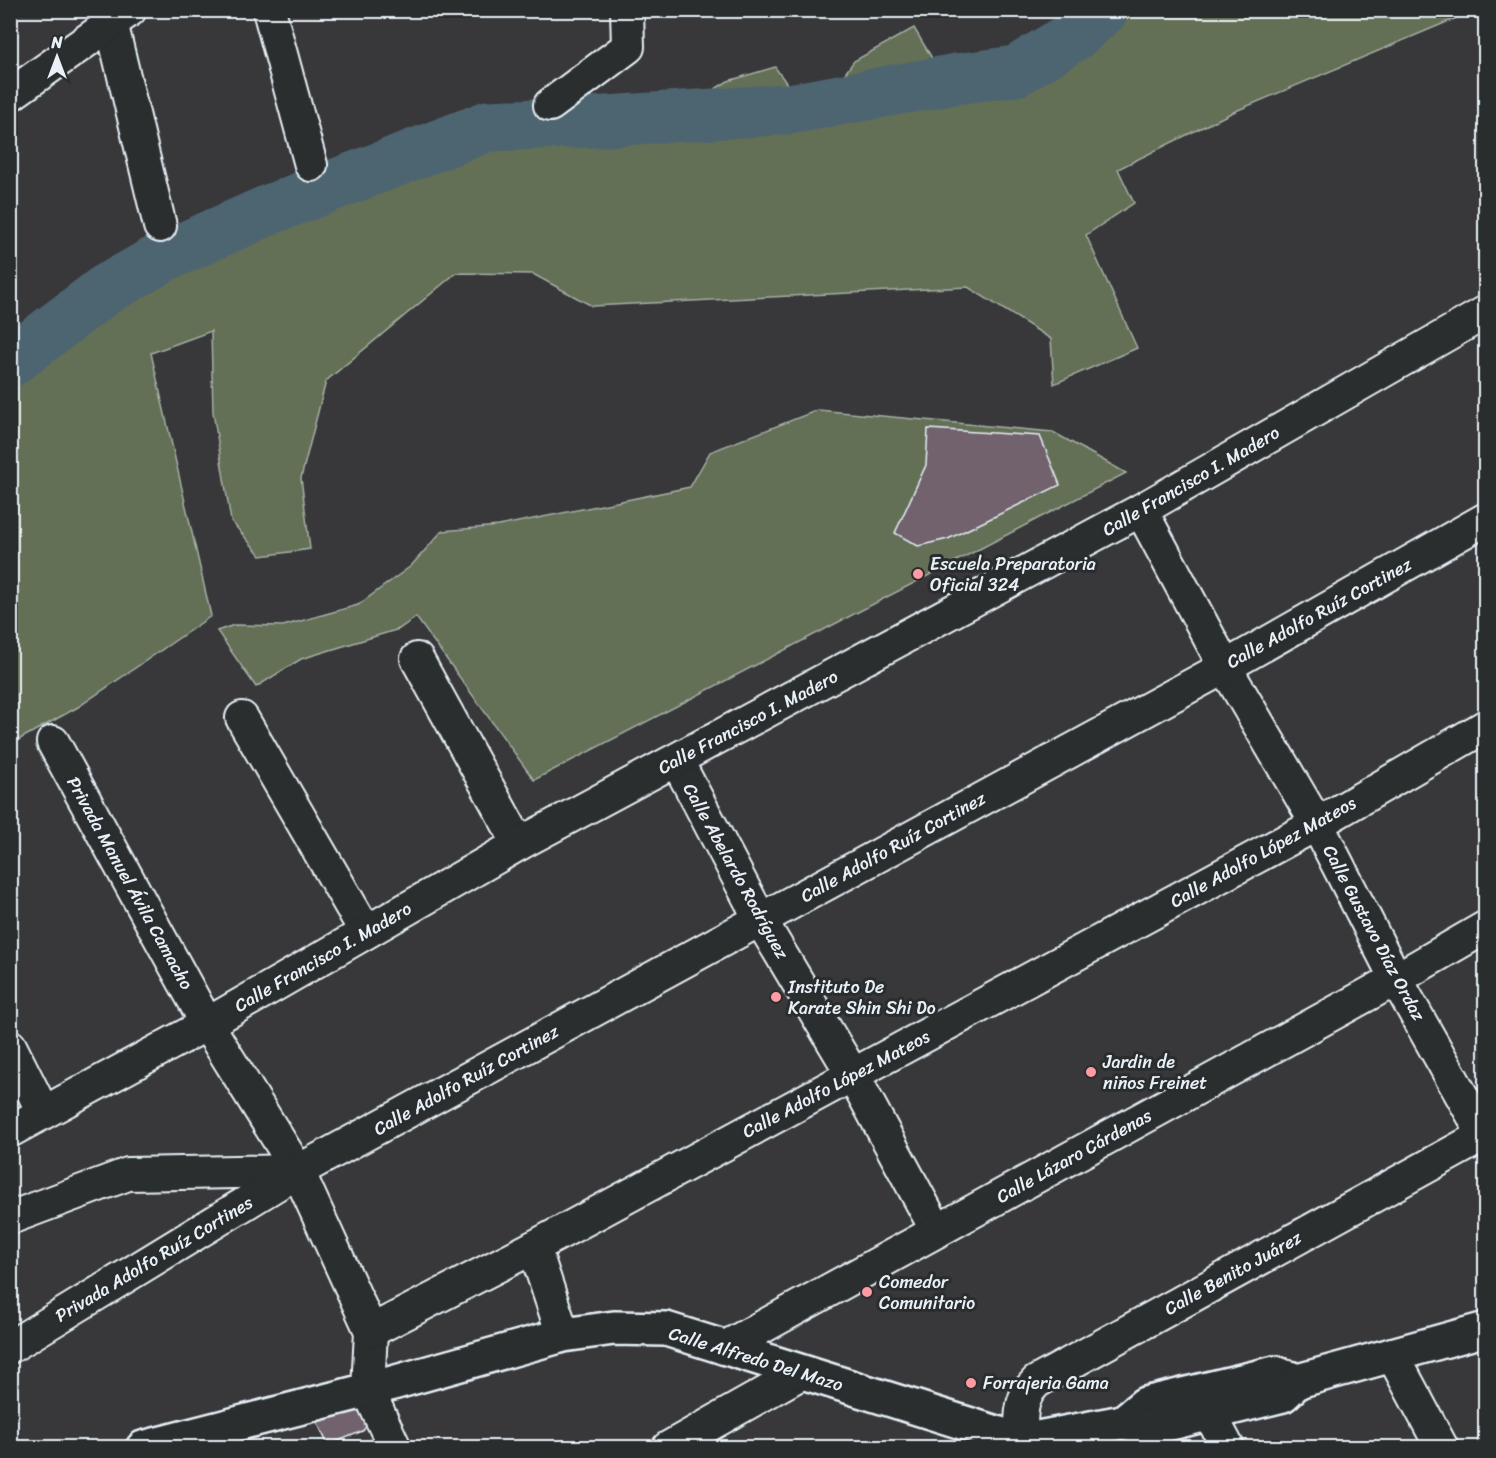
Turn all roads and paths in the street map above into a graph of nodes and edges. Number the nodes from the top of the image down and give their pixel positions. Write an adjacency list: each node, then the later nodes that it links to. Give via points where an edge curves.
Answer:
1 (293, 10): 4 (street)
2 (627, 10): 6 (street, via 628,47)
3 (115, 14): 5 (street); 8 (street)
4 (272, 24): 7 (street)
5 (10, 95)
6 (550, 105)
7 (311, 165)
8 (160, 226)
9 (1485, 312): 10 (street, Calle Francisco I. Madero)
10 (1142, 510): 13 (street, Calle Gustavo Díaz Ordaz); 17 (street, Calle Francisco I. Madero)
11 (1485, 519): 13 (street, Calle Adolfo Ruíz Cortinez)
12 (417, 659): 19 (street)
13 (1225, 666): 18 (street, Calle Gustavo Díaz Ordaz); 20 (street, Calle Adolfo Ruíz Cortinez)
14 (243, 718): 22 (street)
15 (1485, 726): 18 (street, Calle Adolfo López Mateos)
16 (53, 742): 24 (street, Privada Manuel Ávila Camacho)
17 (677, 761): 19 (street, Calle Francisco I. Madero); 20 (street, Calle Abelardo Rodríguez)
18 (1317, 824): 23 (street, Calle Gustavo Díaz Ordaz); 26 (street, Calle Adolfo López Mateos)
19 (519, 844): 22 (street, Calle Francisco I. Madero)
20 (760, 920): 26 (street, Calle Abelardo Rodríguez); 30 (street, Calle Adolfo Ruíz Cortinez)
21 (1485, 927): 23 (street, Calle Lázaro Cárdenas)
22 (366, 932): 24 (street, Calle Francisco I. Madero)
23 (1396, 979): 29 (street, Calle Gustavo Díaz Ordaz); 32 (street, Calle Lázaro Cárdenas)
24 (207, 1024): 27 (street, Calle Francisco I. Madero); 30 (street, Privada Manuel Ávila Camacho)
25 (10, 1046): 27 (street)
26 (853, 1075): 32 (street, Calle Abelardo Rodríguez); 33 (street, Calle Adolfo López Mateos)
27 (43, 1113): 28 (street, Calle Francisco I. Madero)
28 (10, 1131)
29 (1485, 1135): 46 (street, Calle Benito Juárez, via 1036,1382 1026,1394 1022,1409)
30 (298, 1172): 31 (street, via 128,1174); 35 (street, Privada Manuel Ávila Camacho); 37 (street, Privada Adolfo Ruíz Cortines)
31 (10, 1218)
32 (937, 1231): 38 (street, Calle Lázaro Cárdenas)
33 (534, 1246): 35 (street, Calle Adolfo López Mateos); 36 (street)
34 (1485, 1329): 39 (main road, Calle Alfredo Del Mazo)
35 (371, 1331): 42 (street)
36 (563, 1335): 38 (main road, Calle Alfredo Del Mazo, via 614,1328 666,1329); 42 (main road, Calle Alfredo Del Mazo)
37 (10, 1347)
38 (724, 1347): 40 (main road, Calle Alfredo Del Mazo)
39 (1392, 1354): 41 (main road, Calle Alfredo Del Mazo); 51 (street)
40 (801, 1372): 46 (main road, Calle Alfredo Del Mazo); 49 (street)
41 (1298, 1381): 43 (main road, Calle Alfredo Del Mazo, via 1283,1395); 44 (main road, Calle Alfredo Del Mazo, via 1275,1372 1145,1404)
42 (368, 1390): 45 (main road, Calle Alfredo Del Mazo); 48 (street)
43 (1210, 1414): 44 (main road, Calle Alfredo Del Mazo, via 1151,1428); 50 (street)
44 (1123, 1422): 46 (main road, Calle Alfredo Del Mazo)
45 (184, 1443): 47 (main road, Calle Alfredo Del Mazo)
46 (1020, 1445)
47 (143, 1448)
48 (395, 1448)
49 (668, 1448)
50 (1228, 1448)
51 (1442, 1448)

